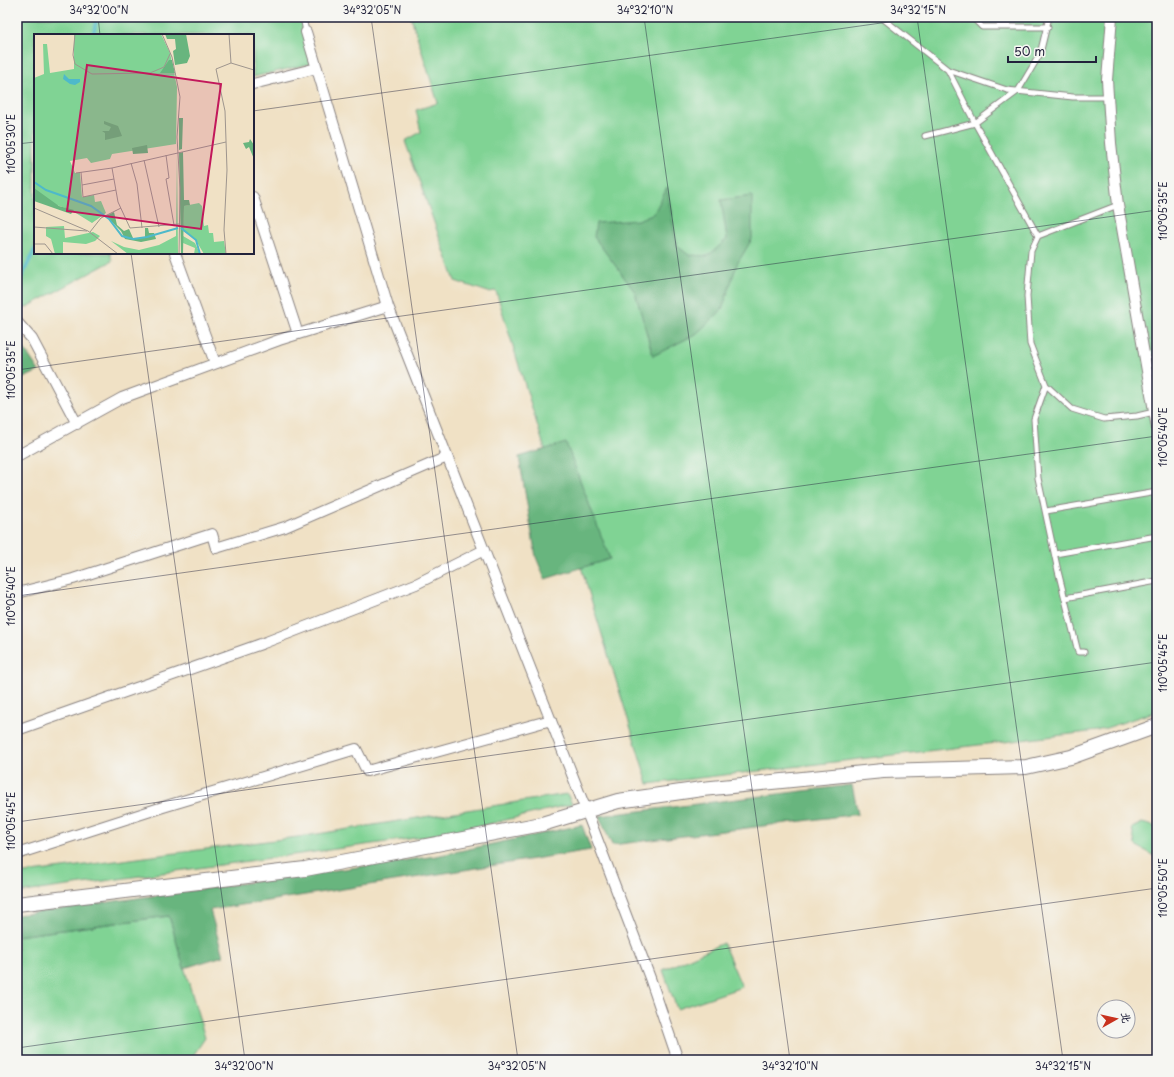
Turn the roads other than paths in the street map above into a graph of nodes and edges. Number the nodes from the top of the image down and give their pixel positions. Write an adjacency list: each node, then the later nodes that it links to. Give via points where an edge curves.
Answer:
1 (302, 17): 7 (lane)
2 (881, 17): 9 (lane)
3 (972, 17): 6 (lane, via 982,27)
4 (1049, 17): 6 (lane)
5 (1112, 17): 12 (street, via 1107,74)
6 (1048, 26): 11 (lane, via 1040,54)
7 (306, 32): 8 (street)
8 (317, 68): 10 (street); 19 (street)
9 (948, 70): 11 (lane, via 1007,90); 13 (lane)
10 (254, 84)
11 (1018, 91): 12 (lane, via 1073,97); 13 (lane)
12 (1108, 97): 16 (street)
13 (975, 123): 14 (lane); 17 (lane)
14 (925, 136)
15 (254, 200): 21 (street)
16 (1118, 205): 17 (lane); 24 (street)
17 (1038, 236): 23 (lane, via 1031,251 1027,296 1030,344)
18 (175, 254): 22 (street)
19 (388, 306): 21 (street); 28 (street)
20 (17, 322): 25 (street, via 32,339)
21 (298, 334): 22 (street)
22 (215, 363): 25 (street, via 122,398)
23 (1046, 385): 24 (lane, via 1072,409 1104,419); 30 (lane, via 1034,419 1038,478)
24 (1154, 412): 26 (street)
25 (77, 424): 27 (street)
26 (1157, 428)
27 (17, 456)
28 (447, 457): 32 (street); 35 (street, via 285,527 216,548 212,534 73,579)
29 (1157, 492): 30 (lane)
30 (1046, 511): 33 (lane)
31 (1157, 536): 33 (lane)
32 (484, 550): 38 (street); 40 (street, via 416,584 261,644)
33 (1055, 554): 36 (lane)
34 (1157, 581): 36 (lane)
35 (17, 593)
36 (1065, 598): 37 (lane, via 1078,652)
37 (1084, 652)
38 (551, 720): 41 (street); 42 (street, via 367,772 356,749)
39 (1157, 726): 41 (street, via 1071,757 1026,768 883,771 702,789 618,801)
40 (17, 730)
41 (586, 810): 43 (street, via 542,824 305,869); 44 (street)
42 (17, 854)
43 (17, 904)
44 (678, 1060)

